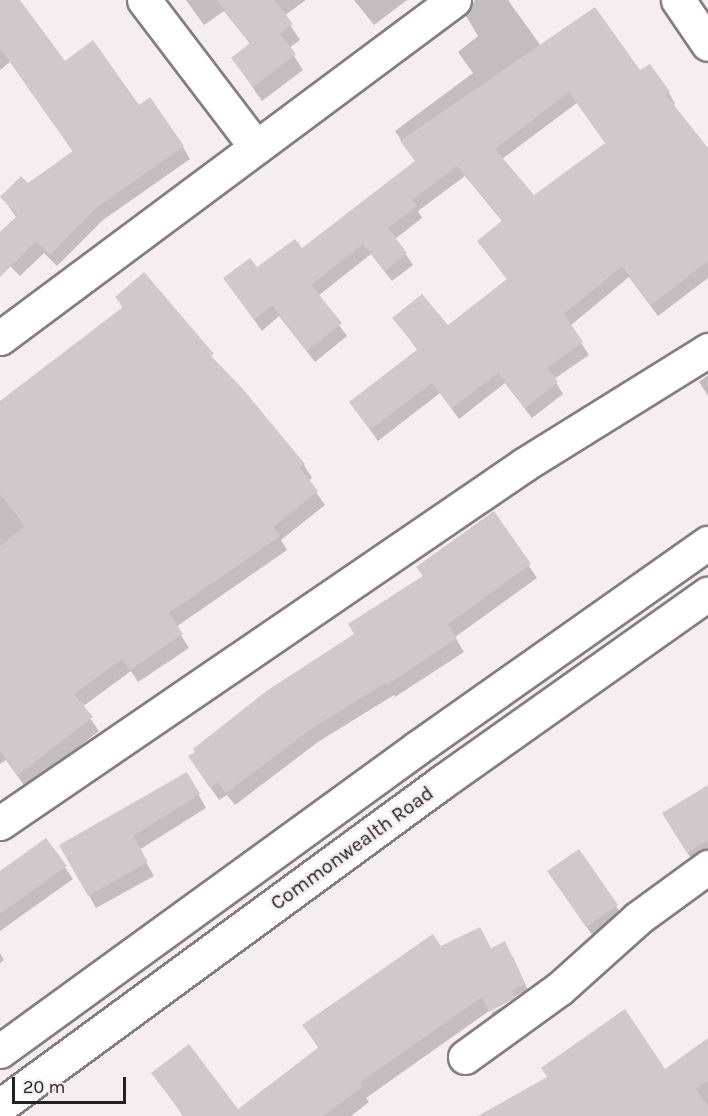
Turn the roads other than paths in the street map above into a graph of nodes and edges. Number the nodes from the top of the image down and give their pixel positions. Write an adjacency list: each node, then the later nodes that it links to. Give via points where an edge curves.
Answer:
1 (144, 0): 5 (street)
2 (454, 0): 5 (street)
3 (678, 0): 4 (street)
4 (708, 44)
5 (256, 147): 6 (street)
6 (0, 338)
7 (708, 350): 10 (street, via 525,464)
8 (708, 543): 12 (street)
9 (708, 594): 14 (street, Commonwealth Road, via 442,782)
10 (0, 823)
11 (708, 867): 13 (street, via 638,918 559,989)
12 (0, 1051)
13 (465, 1058)
14 (0, 1106)

